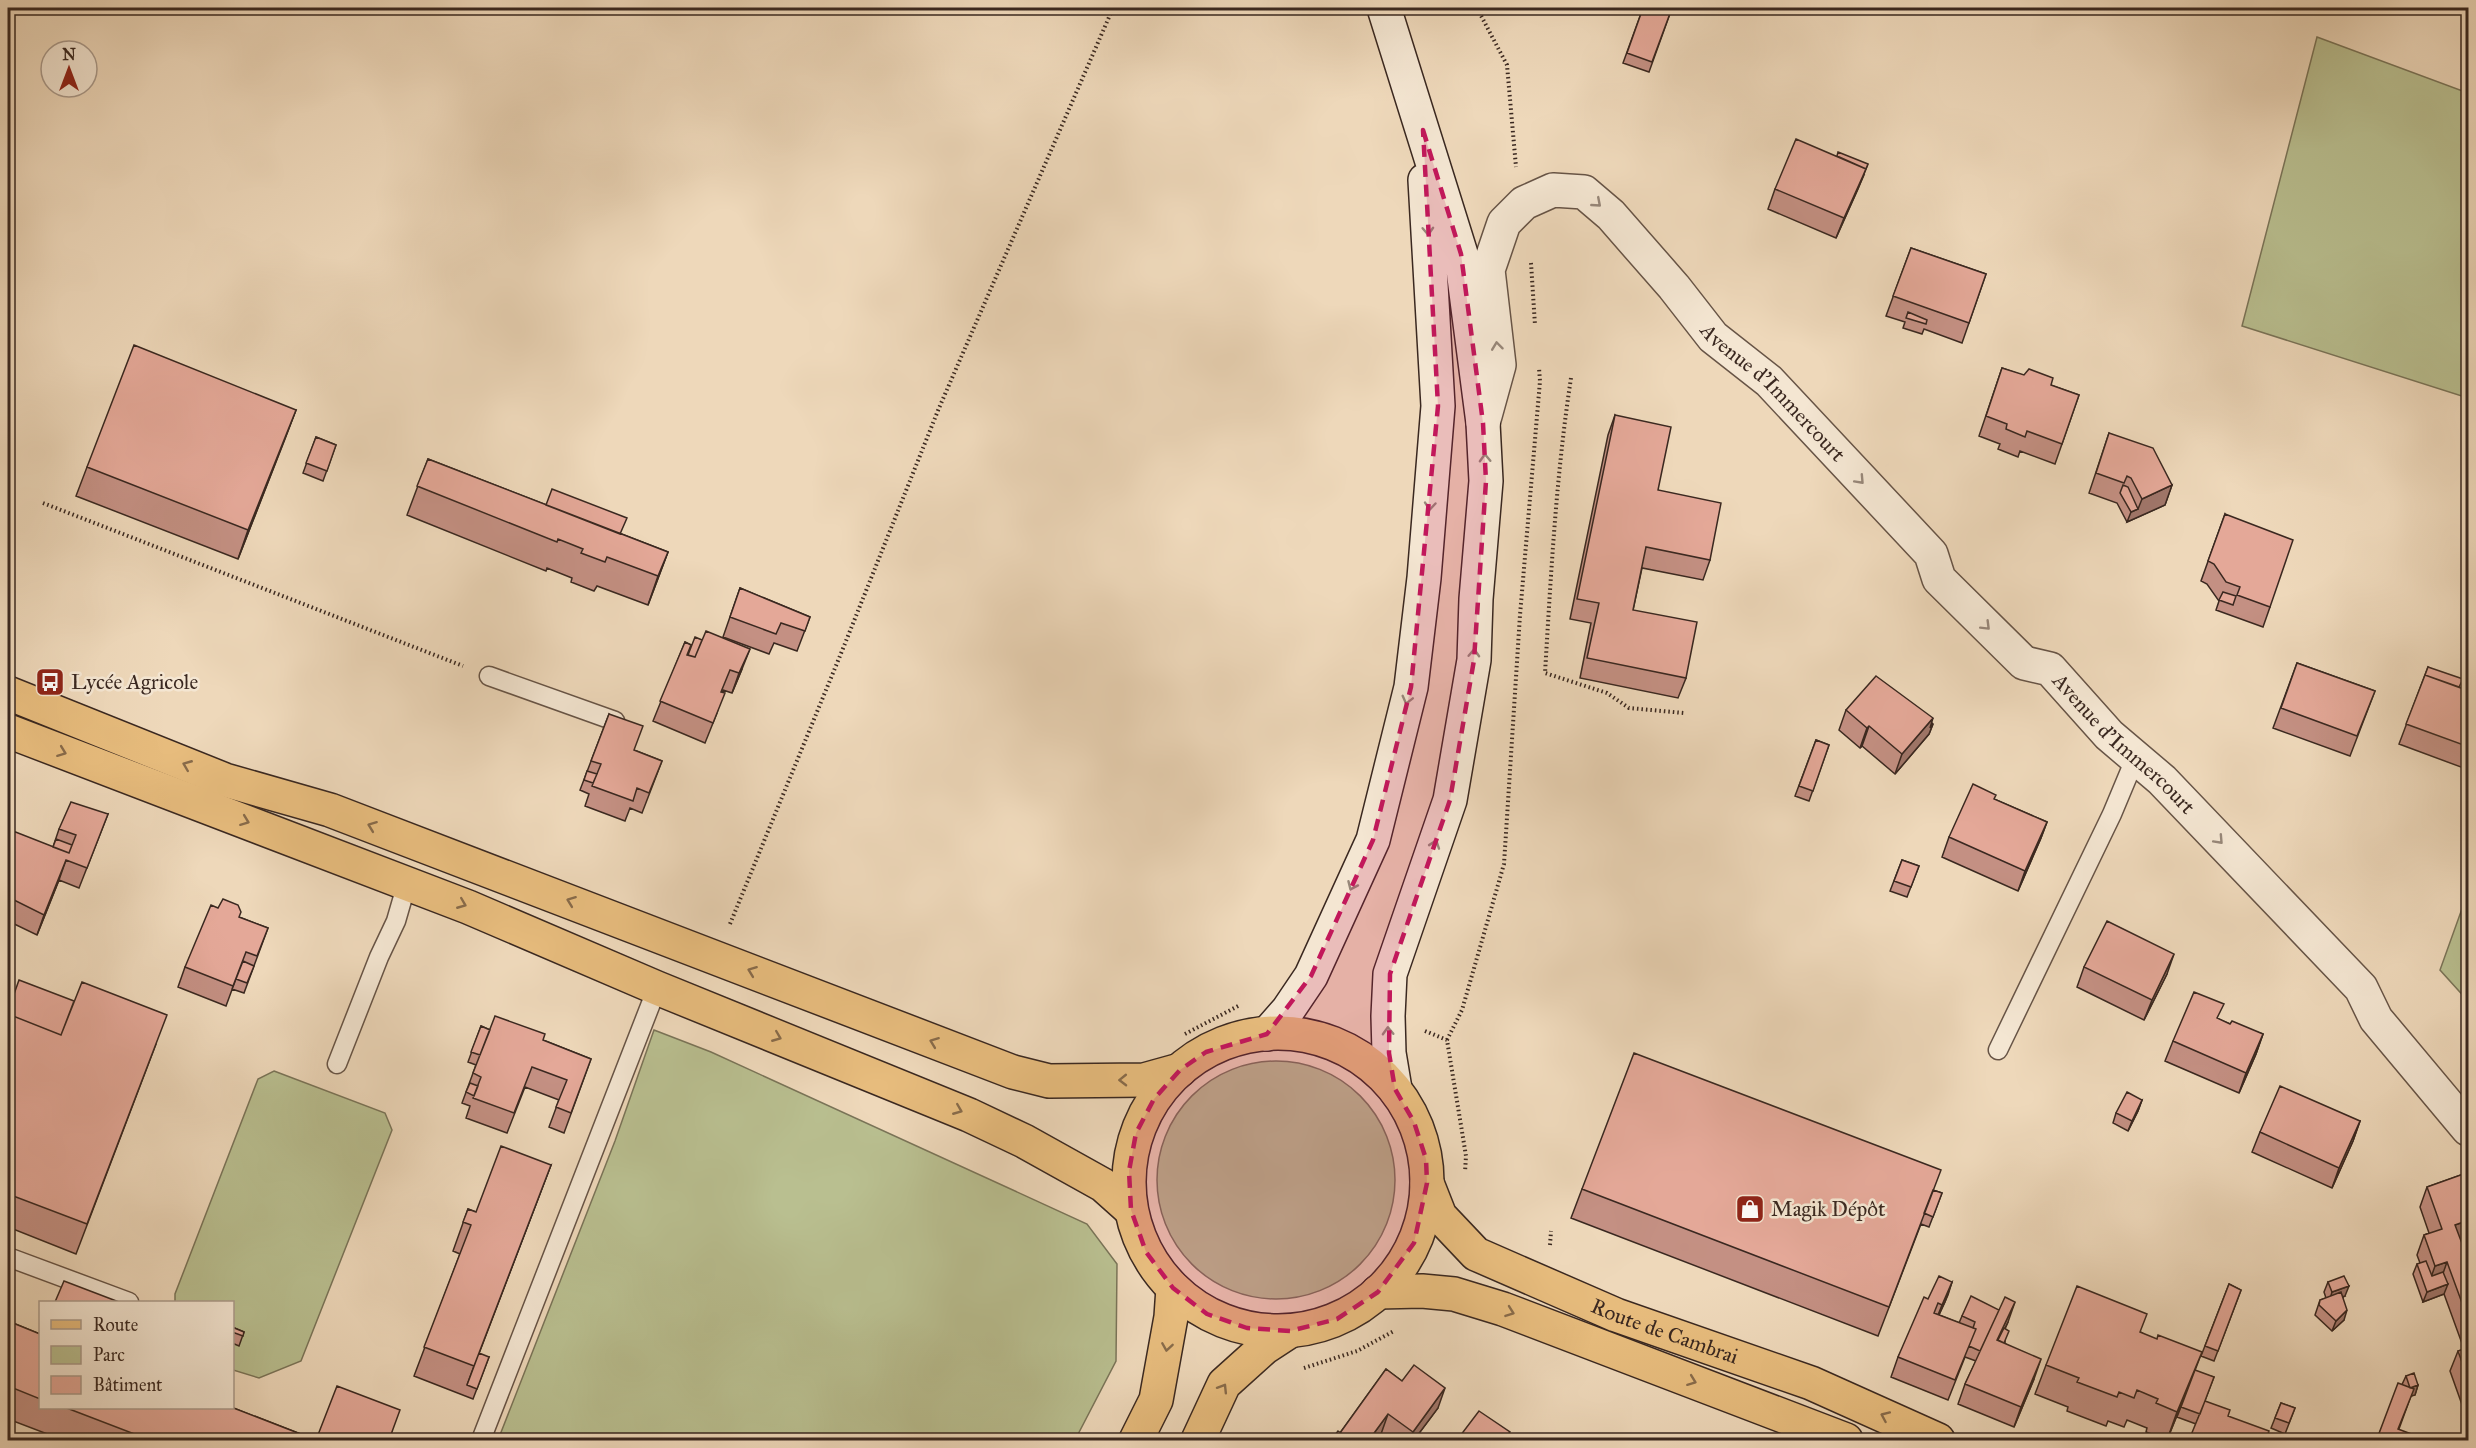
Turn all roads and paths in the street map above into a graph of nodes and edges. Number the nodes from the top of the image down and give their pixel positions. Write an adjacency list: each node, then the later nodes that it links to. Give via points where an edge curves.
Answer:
1 (1113, 8): 14 (path, via 939,408 729,927)
2 (1384, 8): 3 (main road)
3 (1423, 130): 5 (main road, via 1461,254); 18 (main road, one-way to 18, via 1438,406 1411,687 1373,840 1311,976)
4 (1571, 378): 9 (path, via 1555,503 1545,673 1607,693 1629,708)
5 (1483, 423): 12 (main road, Avenue d'Immercourt, one-way to 12, via 1499,365 1488,270 1503,223 1524,203 1553,190 1584,192 1611,215 1713,337 1769,381 1932,554 1939,579 2024,663 2050,669); 17 (main road, one-way to 5, via 1390,974 1450,800 1473,660 1485,482)
6 (44, 503): 7 (path)
7 (489, 676): 10 (lane)
8 (8, 693): 14 (main road, one-way to 8, via 330,810 225,780)
9 (1684, 714)
10 (615, 721)
11 (8, 731): 13 (main road, one-way to 13)
12 (2135, 759): 19 (lane); 23 (main road, Avenue d'Immercourt, one-way to 23, via 2162,780 2361,988 2376,1019)
13 (407, 883): 15 (main road, one-way to 15); 21 (lane, via 396,921 378,957)
14 (712, 956): 20 (main road, one-way to 14, via 1144,1080 1049,1080 1013,1072)
15 (657, 988): 26 (main road, one-way to 26, via 969,1115 1102,1185); 34 (lane)
16 (1251, 1000): 20 (path)
17 (1388, 1016): 22 (main road, one-way to 17); 24 (path, via 1447,1040 1466,1156)
18 (1267, 1034): 20 (main road, via 1235,1040 1206,1052); 22 (main road, via 1303,1035 1337,1046 1369,1064)
19 (1998, 1050)
20 (1177, 1054): 26 (main road, via 1136,1133 1129,1172)
21 (337, 1065)
22 (1395, 1089): 25 (main road, via 1414,1122 1426,1159)
23 (2469, 1130)
24 (1464, 1178)
25 (1427, 1183): 29 (main road, via 1424,1214 1414,1243 1399,1270); 38 (main road, Route de Cambrai, one-way to 25, via 1811,1383 1616,1315 1476,1254 1440,1216)
26 (1131, 1210): 28 (main road, via 1146,1252)
27 (8, 1257): 30 (lane)
28 (1173, 1288): 31 (main road, via 1207,1314 1247,1328); 35 (main road, one-way to 35, via 1156,1400)
29 (1378, 1292): 31 (main road, via 1337,1319); 37 (main road, Route de Cambrai, one-way to 37, via 1454,1294 1503,1309)
30 (126, 1301)
31 (1290, 1330): 36 (main road, one-way to 31, via 1224,1384)
32 (1396, 1330): 33 (path, via 1357,1351)
33 (1302, 1369)
34 (481, 1440)
35 (1136, 1440)
36 (1198, 1440)
37 (1846, 1440)
38 (1938, 1440)

